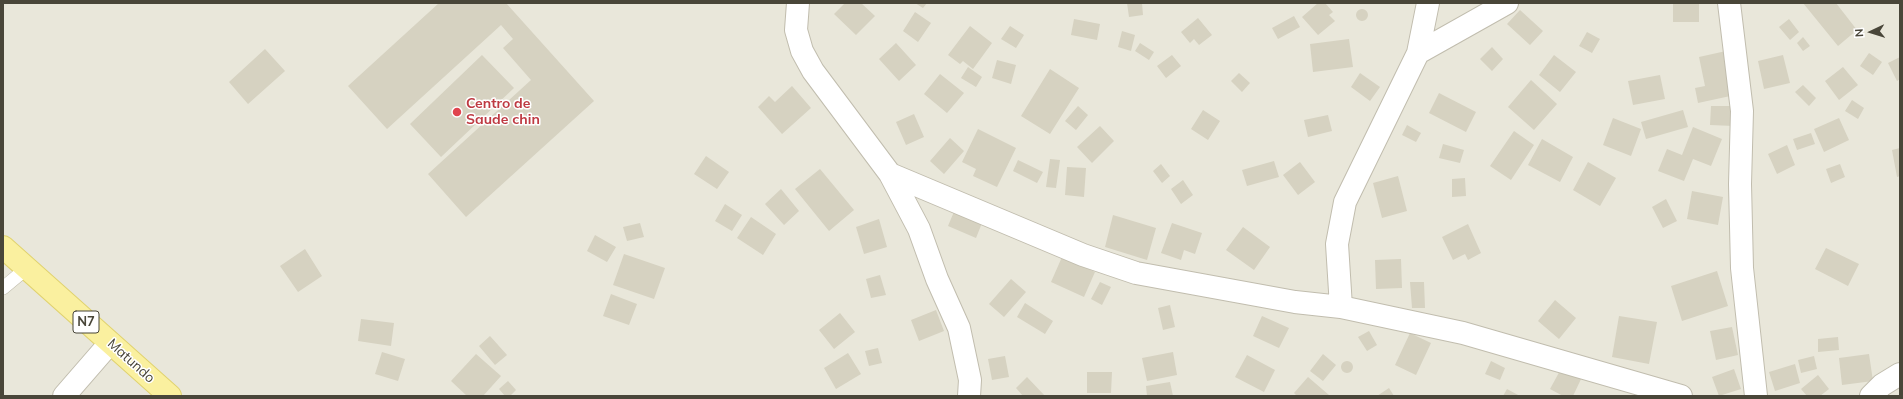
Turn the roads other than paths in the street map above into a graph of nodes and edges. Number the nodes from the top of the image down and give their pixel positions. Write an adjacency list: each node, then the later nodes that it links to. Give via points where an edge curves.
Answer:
1 (798, 3): 6 (street, via 796,30 802,51 813,71)
2 (1428, 3): 5 (street)
3 (1507, 3): 5 (street)
4 (1729, 3): 17 (street, via 1742,111 1742,268)
5 (1418, 53): 10 (street, via 1344,202 1337,244)
6 (890, 174): 10 (street, via 1083,255 1136,273 1295,302); 15 (street, via 919,229 937,279 959,328 970,380)
7 (3, 247): 8 (main road, Matundo / N7)
8 (27, 268): 9 (lane); 11 (main road, Matundo / N7)
9 (3, 288)
10 (1341, 307): 16 (street, via 1463,333)
11 (110, 343): 13 (street); 14 (main road, Matundo / N7)
12 (1900, 374): 18 (street, via 1882,385)
13 (64, 396)
14 (170, 396)
15 (969, 396)
16 (1681, 396)
17 (1756, 396)
18 (1871, 396)

